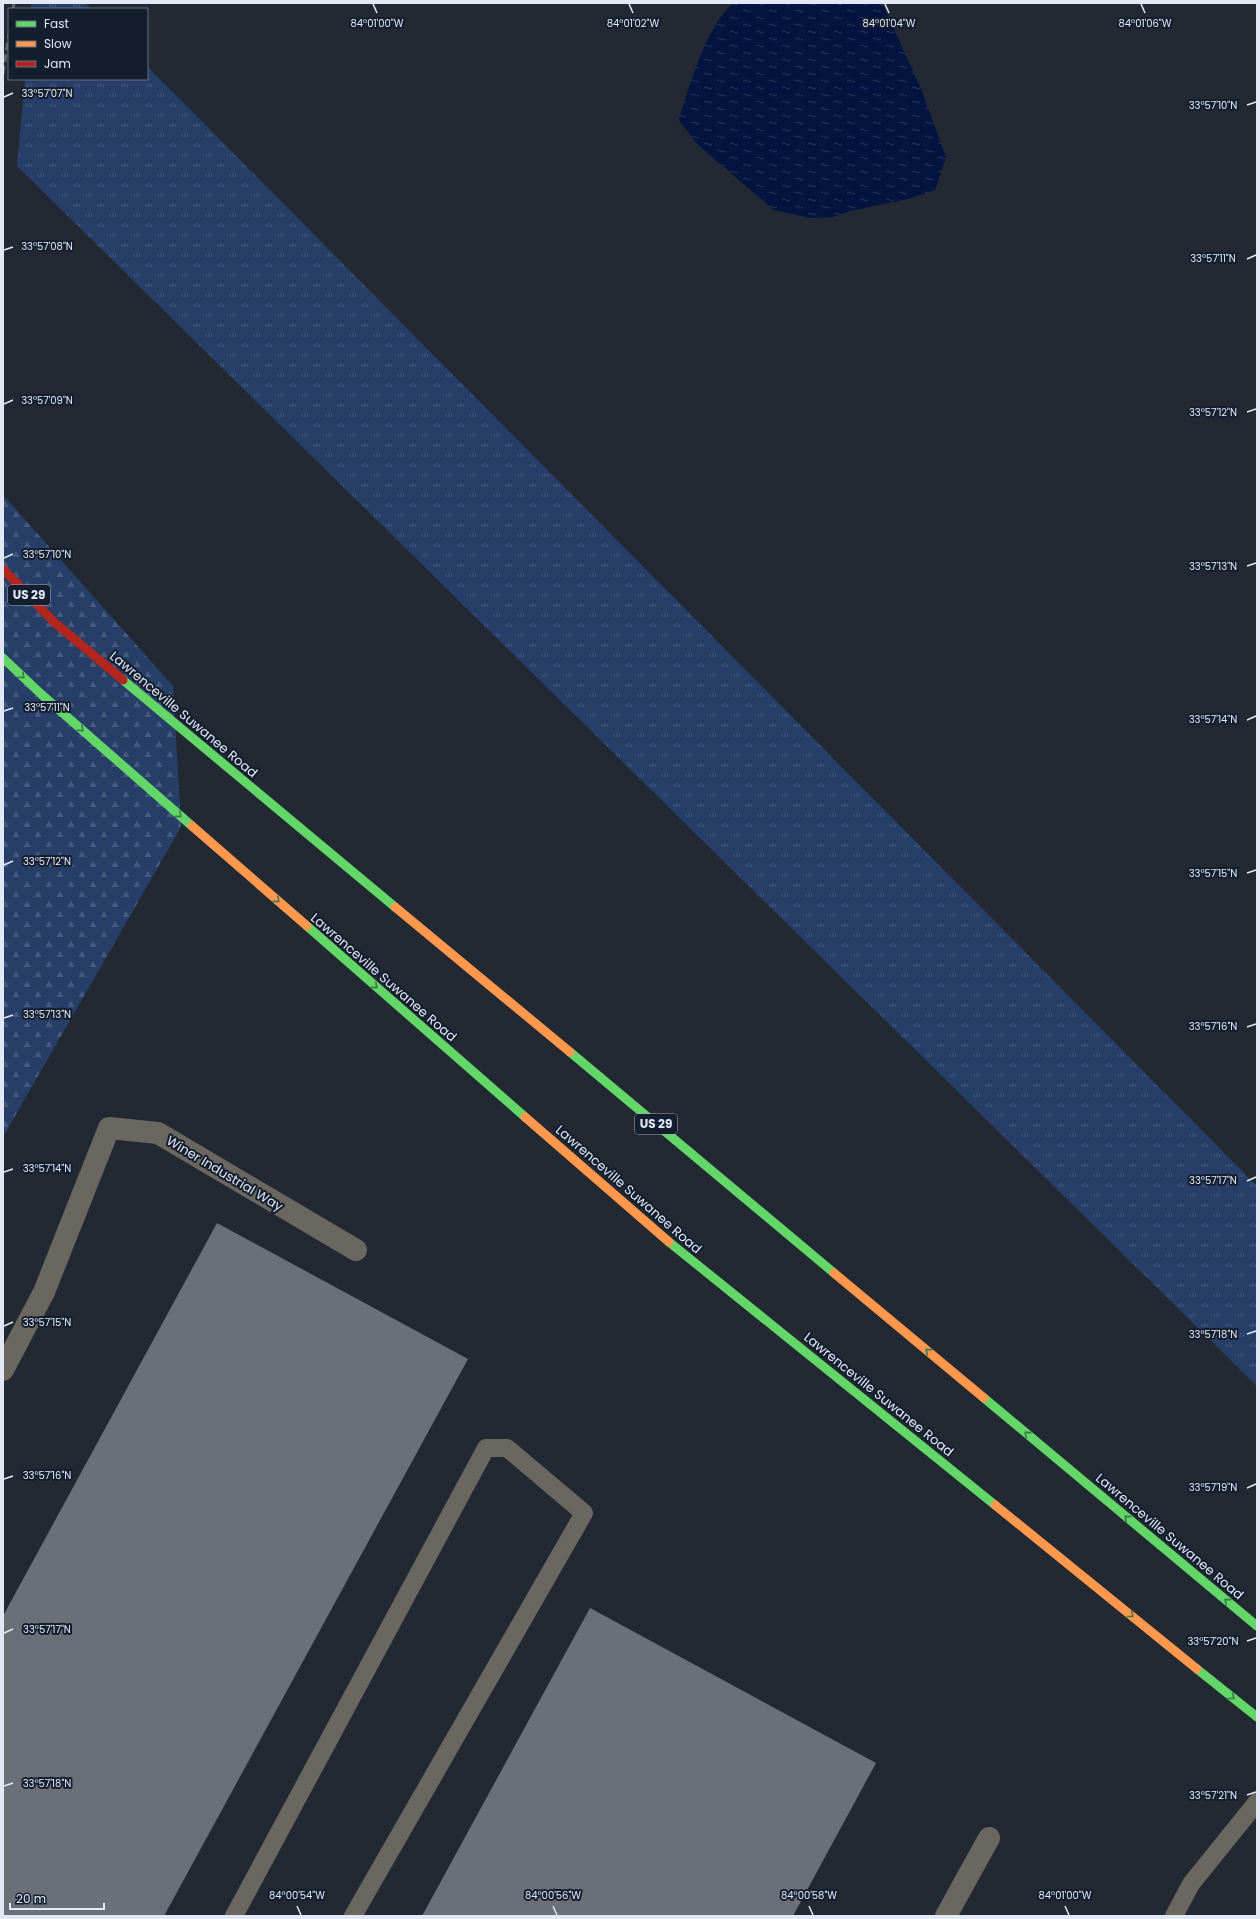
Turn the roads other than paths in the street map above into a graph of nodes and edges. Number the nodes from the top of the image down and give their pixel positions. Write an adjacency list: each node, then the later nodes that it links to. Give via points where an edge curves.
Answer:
1 (3, 569): 5 (main road, Lawrenceville Suwanee Road / US 29, one-way to 1, via 54,622)
2 (3, 658): 6 (main road, Lawrenceville Suwanee Road, one-way to 6, via 656,1231)
3 (356, 1250): 4 (street, Winer Industrial Way, via 158,1133 109,1128 44,1292)
4 (3, 1370)
5 (1257, 1626)
6 (1257, 1717)
7 (1257, 1802): 12 (lane, via 1191,1884)
8 (989, 1838): 11 (street)
9 (234, 1916): 10 (lane, via 486,1448 507,1448 584,1513)
10 (352, 1916)
11 (946, 1916)
12 (1174, 1916)

